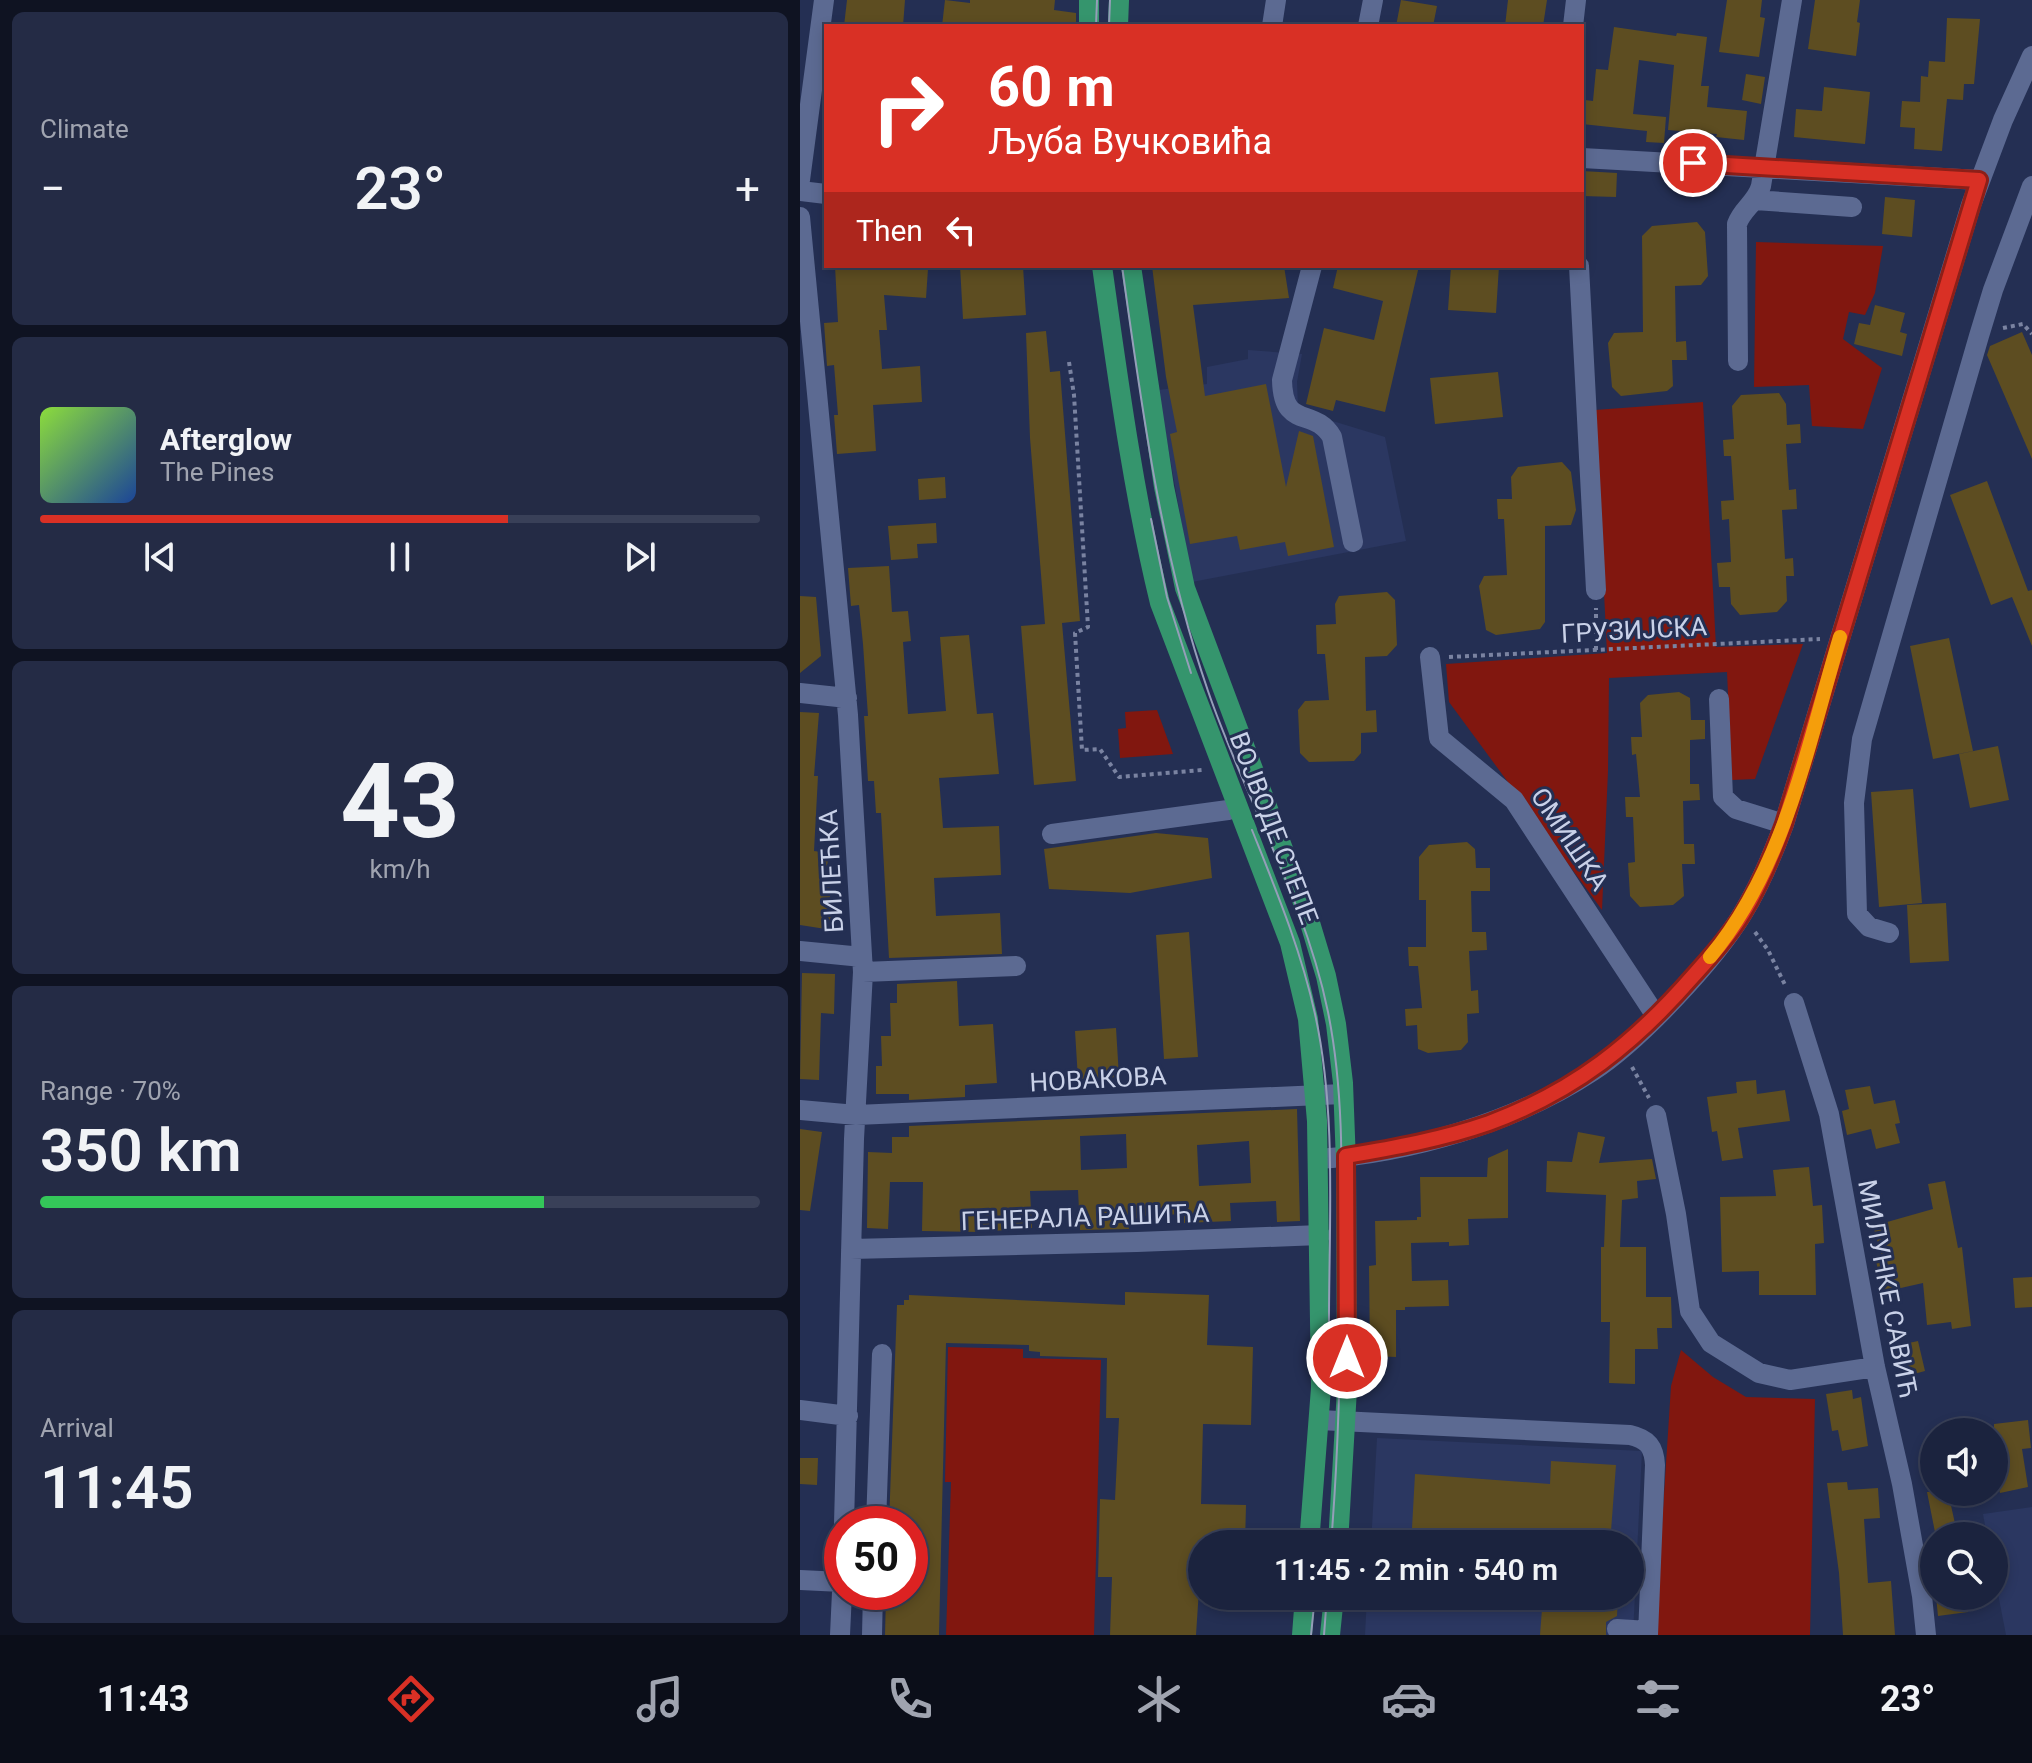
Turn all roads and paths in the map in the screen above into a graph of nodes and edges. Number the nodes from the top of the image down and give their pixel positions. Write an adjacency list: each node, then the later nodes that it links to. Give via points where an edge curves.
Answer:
1 (824, 0): 16 (street)
2 (1089, 0): 8 (main road)
3 (1119, 0): 9 (main road)
4 (1276, 0): 10 (street)
5 (1373, 0): 11 (street)
6 (1576, 0): 12 (street)
7 (1792, 0): 15 (street)
8 (1089, 24)
9 (1118, 24)
10 (1272, 24)
11 (1368, 24)
12 (1573, 24)
13 (2032, 56): 17 (street)
14 (1584, 158): 15 (street)
15 (1764, 167): 17 (street); 21 (street)
16 (800, 180)
17 (1979, 180): 34 (street)
18 (2032, 186): 29 (street)
19 (800, 191): 20 (street)
20 (824, 194)
21 (1755, 200): 22 (street); 30 (street, via 1737,224)
22 (1852, 207)
23 (800, 217): 38 (street, БИЛЕЋКА)
24 (1102, 268): 41 (main road, ВОЈВОДЕ СТЕПЕ, via 1136,490 1160,603)
25 (1131, 268): 52 (main road, ВОЈВОДЕ СТЕПЕ, via 1185,588 1307,913 1336,1024)
26 (1311, 268): 32 (street, via 1282,380 1285,404 1327,428 1332,437)
27 (1579, 268): 33 (street)
28 (2032, 334): 29 (path, via 2023,324 2013,324)
29 (1979, 336): 45 (street, via 1869,706 1856,776 1857,914 1869,927)
30 (1738, 361)
31 (1069, 362): 40 (path, via 1088,627 1075,633 1082,750 1100,749 1119,777)
32 (1353, 542)
33 (1596, 590): 35 (path)
34 (1840, 637): 35 (path, ГРУЗИЈСКА); 42 (street)
35 (1596, 650): 36 (path, ГРУЗИЈСКА)
36 (1430, 657): 50 (street, ОМИШКА, via 1439,738 1514,800)
37 (800, 693): 38 (street)
38 (847, 698): 47 (street, БИЛЕЋКА)
39 (1719, 699): 42 (street, via 1723,797 1736,809)
40 (1212, 769)
41 (1237, 806): 43 (street); 53 (main road, ВОЈВОДЕ СТЕПЕ, via 1290,943 1308,1019)
42 (1784, 824): 44 (street)
43 (1052, 834)
44 (1743, 914): 49 (path); 50 (street)
45 (1889, 933)
46 (800, 951): 47 (street)
47 (862, 964): 48 (street); 55 (street, БИЛЕЋКА)
48 (1016, 966)
49 (1794, 1003): 62 (street, МИЛУНКЕ САВИЋ, via 1829,1114)
50 (1656, 1016): 51 (street)
51 (1621, 1050): 56 (path); 57 (street, via 1566,1088 1488,1123)
52 (1343, 1094): 53 (street, НОВАКОВА); 57 (main road, ВОЈВОДЕ СТЕПЕ)
53 (1316, 1095): 55 (street, НОВАКОВА); 58 (main road, ВОЈВОДЕ СТЕПЕ)
54 (800, 1110): 55 (street, НОВАКОВА)
55 (856, 1115): 60 (street, БИЛЕЋКА)
56 (1656, 1115): 62 (street, via 1690,1311 1711,1343 1759,1373 1790,1380)
57 (1346, 1156): 58 (street); 66 (main road, ВОЈВОДЕ СТЕПЕ)
58 (1318, 1159): 59 (main road, ВОЈВОДЕ СТЕПЕ)
59 (1320, 1235): 60 (street, ГЕНЕРАЛА РАШИЋА); 65 (main road, ВОЈВОДЕ СТЕПЕ)
60 (851, 1249): 64 (street, БИЛЕЋКА)
61 (882, 1354): 68 (street)
62 (1875, 1367): 83 (street, МИЛУНКЕ САВИЋ, via 1902,1484)
63 (800, 1410): 64 (street)
64 (848, 1416): 67 (street, БИЛЕЋКА)
65 (1319, 1420): 66 (street); 69 (main road, ВОЈВОДЕ СТЕПЕ)
66 (1346, 1421): 70 (main road, ВОЈВОДЕ СТЕПЕ); 78 (street, via 1644,1439 1654,1455)
67 (845, 1506)
68 (877, 1506)
69 (1310, 1530)
70 (1339, 1530)
71 (800, 1580): 72 (street)
72 (824, 1581)
73 (841, 1610): 79 (street)
74 (873, 1610): 80 (street)
75 (1304, 1610): 81 (main road)
76 (1333, 1610): 82 (main road)
77 (1617, 1629): 78 (street)
78 (1648, 1633)
79 (840, 1635)
80 (872, 1635)
81 (1302, 1635)
82 (1330, 1635)
83 (1926, 1635)

